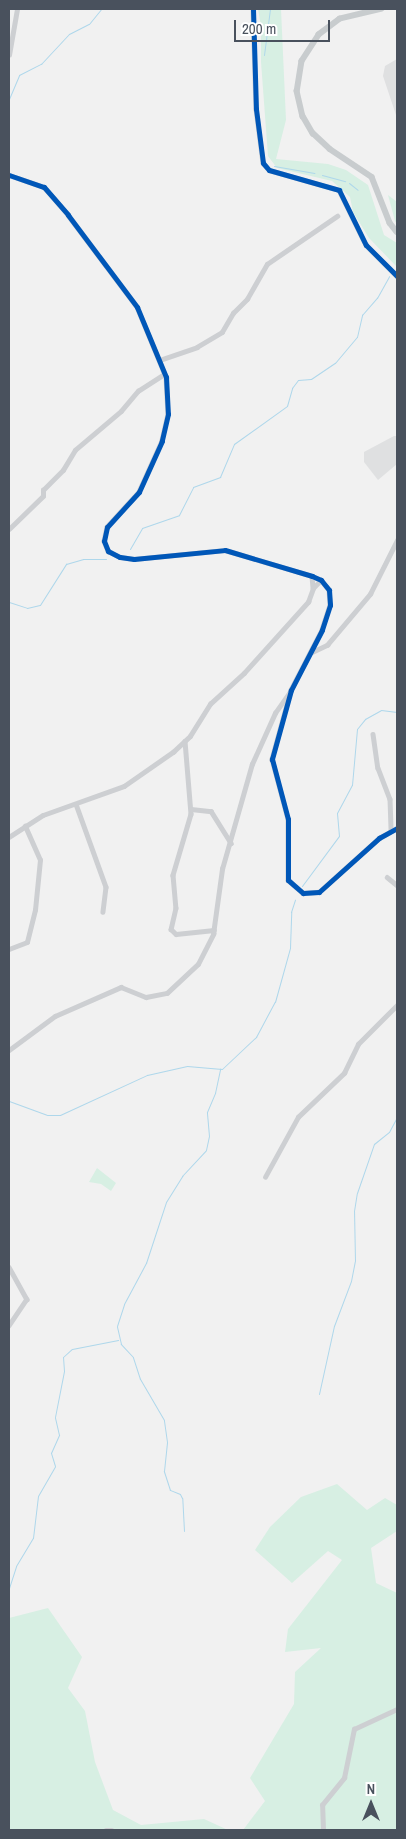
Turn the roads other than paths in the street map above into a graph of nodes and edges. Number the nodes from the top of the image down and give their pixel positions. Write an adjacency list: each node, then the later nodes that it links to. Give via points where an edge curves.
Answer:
1 (17, 9): 4 (street)
2 (253, 9): 8 (street, via 256,109 263,163 270,170 339,190 366,245)
3 (382, 9): 7 (main road, via 346,17 319,35 302,61 297,91 303,116 312,132 330,149 372,177 390,223)
4 (9, 55)
5 (9, 175): 9 (street, via 39,184 56,199 137,307)
6 (337, 216): 9 (street, via 267,264 247,300 231,316 222,332 197,347)
7 (397, 232)
8 (397, 276)
9 (160, 360): 10 (street)
10 (164, 374): 11 (street, via 138,391 121,411 75,450 63,470 44,490 43,496); 13 (street, via 168,403 162,441 139,492 107,527 104,541 108,551 120,557 149,558 216,549)
11 (9, 529)
12 (397, 540): 16 (street, via 370,594 327,645)
13 (312, 576): 14 (street); 15 (street)
14 (321, 580): 15 (street); 16 (street, via 329,590 330,604)
15 (313, 588): 19 (street, via 308,602 244,673 210,704)
16 (311, 653): 17 (street)
17 (292, 690): 26 (street, via 271,766 288,819 286,864 291,886 302,893 325,888); 28 (street, via 258,748)
18 (373, 734): 20 (street, via 378,768)
19 (186, 741): 22 (street, via 131,782); 23 (street)
20 (389, 795): 21 (street); 26 (street)
21 (397, 795)
22 (76, 804): 24 (street, via 43,815); 31 (street, via 106,887)
23 (191, 809): 28 (street, via 211,811); 32 (street, via 173,875 176,908 171,929 176,934)
24 (25, 826): 27 (street); 33 (street, via 40,860 35,910 27,942)
25 (397, 828): 26 (street)
26 (391, 830)
27 (9, 837)
28 (231, 843): 32 (street, via 222,869)
29 (387, 877): 30 (street)
30 (397, 885)
31 (103, 912)
32 (214, 930): 35 (street, via 201,959 170,990 146,997 121,987 55,1016)
33 (9, 949)
34 (397, 1005): 36 (street, via 358,1044 344,1073 298,1117)
35 (9, 1050)
36 (265, 1177)
37 (9, 1266): 38 (street, via 27,1299)
38 (9, 1326)
39 (397, 1709): 42 (street, via 354,1729 344,1778 322,1805)
40 (106, 1830): 41 (street)
41 (112, 1830)
42 (322, 1830)

